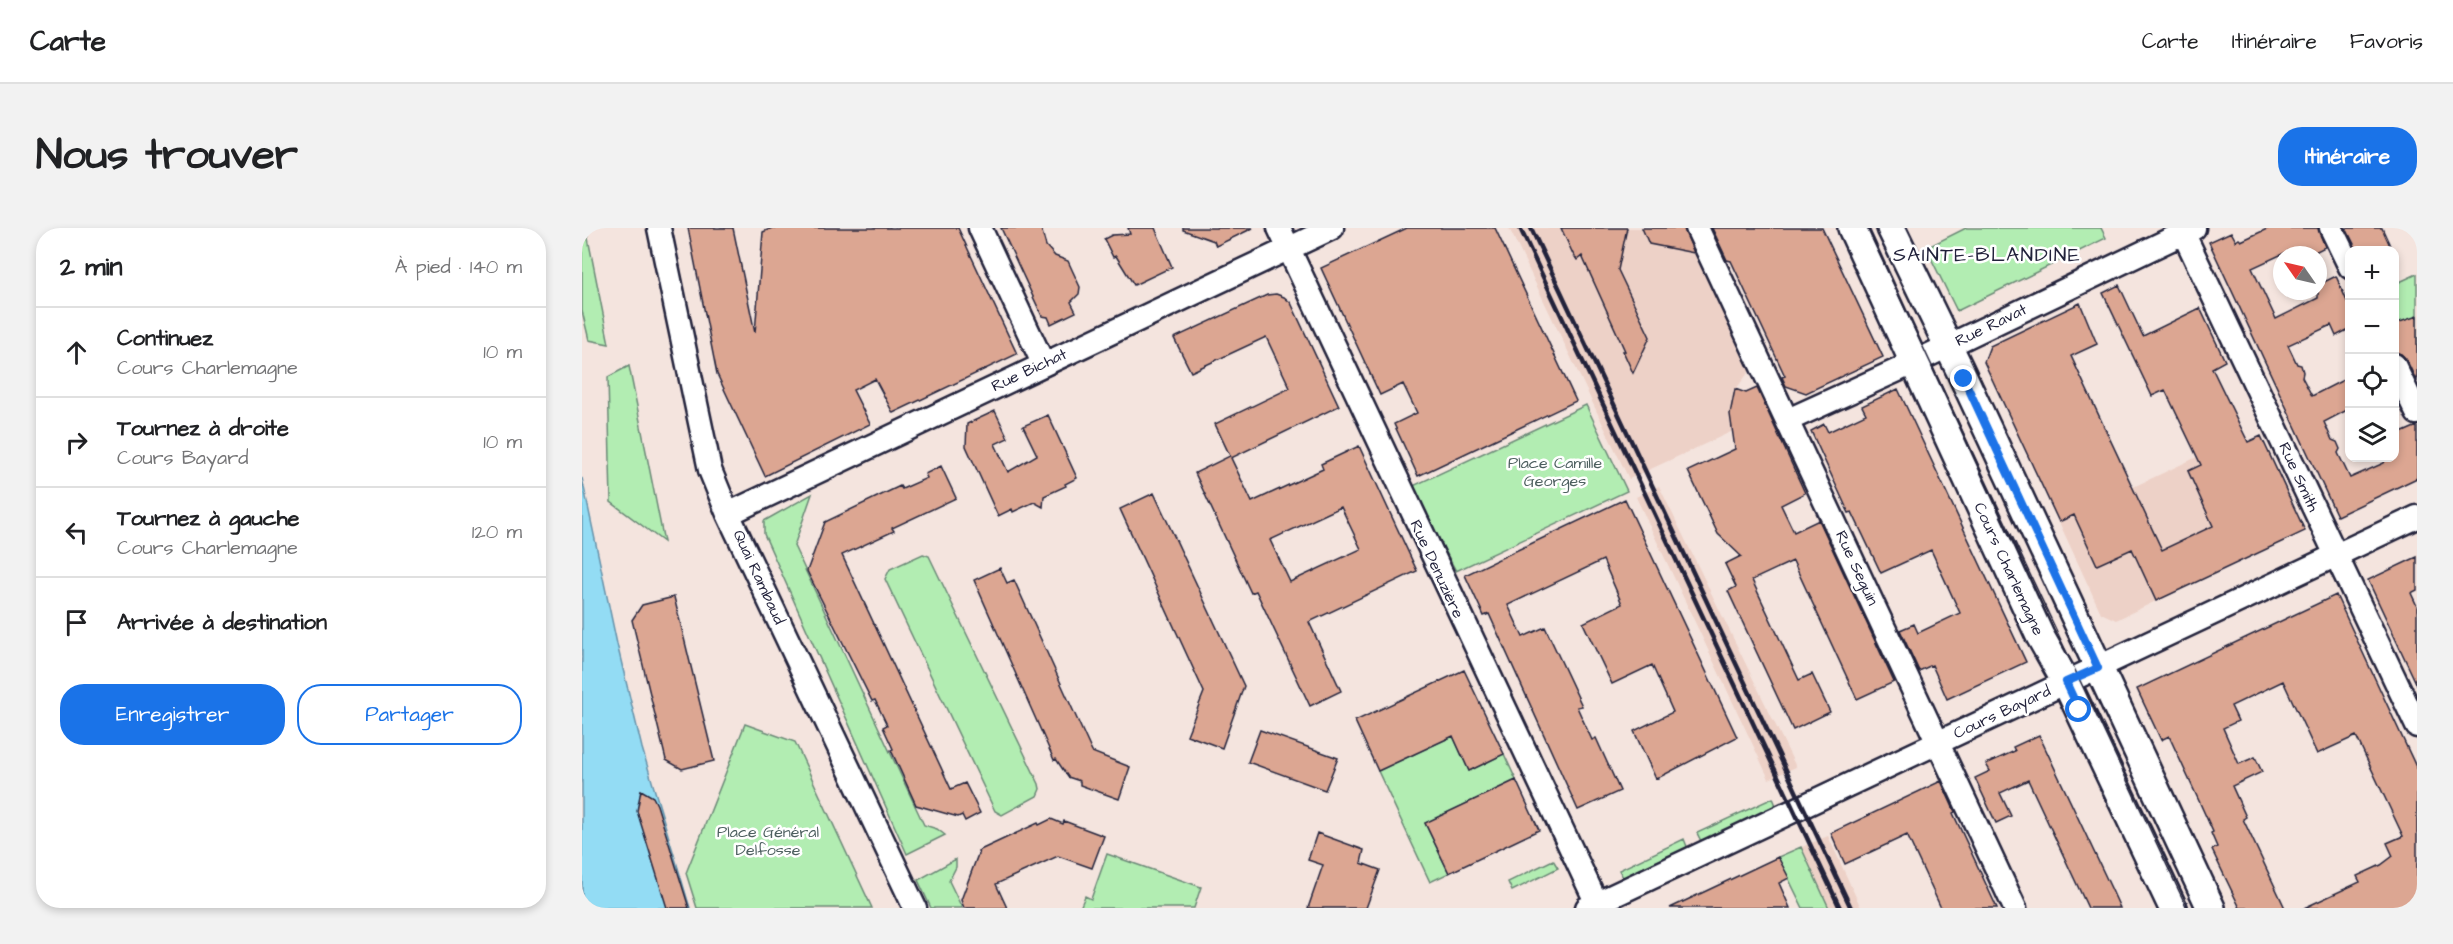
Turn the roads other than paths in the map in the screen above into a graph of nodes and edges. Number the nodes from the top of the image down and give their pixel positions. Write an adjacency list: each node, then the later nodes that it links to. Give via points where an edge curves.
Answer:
1 (659, 228): 18 (street, Quai Rambaud, via 710,470)
2 (980, 228): 14 (street)
3 (1279, 228): 10 (street, Rue Denuzière)
4 (1332, 228): 10 (street, Rue Bichat)
5 (1697, 228): 17 (street, Rue Seguin)
6 (1852, 228): 13 (street, Cours Charlemagne)
7 (1891, 228): 12 (street)
8 (2331, 228): 11 (street)
9 (2186, 230): 12 (street, Rue Ravat); 20 (street, Rue Smith)
10 (1288, 249): 14 (street, Rue Bichat); 25 (street, Rue Denuzière)
11 (2345, 258)
12 (1948, 345): 13 (street, Rue Ravat); 21 (street)
13 (1913, 362): 17 (street, Rue Ravat); 22 (street, Cours Charlemagne, via 2044,644)
14 (1042, 363): 18 (street, Rue Bichat)
15 (2399, 375): 16 (street)
16 (2417, 413)
17 (1788, 420): 24 (street, Rue Seguin)
18 (728, 514): 26 (street, Quai Rambaud)
19 (2417, 517): 20 (street, Cours Bayard)
20 (2337, 555): 21 (street, Cours Bayard); 23 (street, Rue Smith)
21 (2098, 668): 22 (street, Cours Bayard); 29 (street)
22 (2066, 682): 24 (street, Cours Bayard); 28 (street, Cours Charlemagne)
23 (2417, 726)
24 (1937, 743): 25 (street, Cours Bayard); 27 (street, Rue Seguin)
25 (1594, 906)
26 (915, 908)
27 (2015, 908)
28 (2173, 908)
29 (2211, 908)

